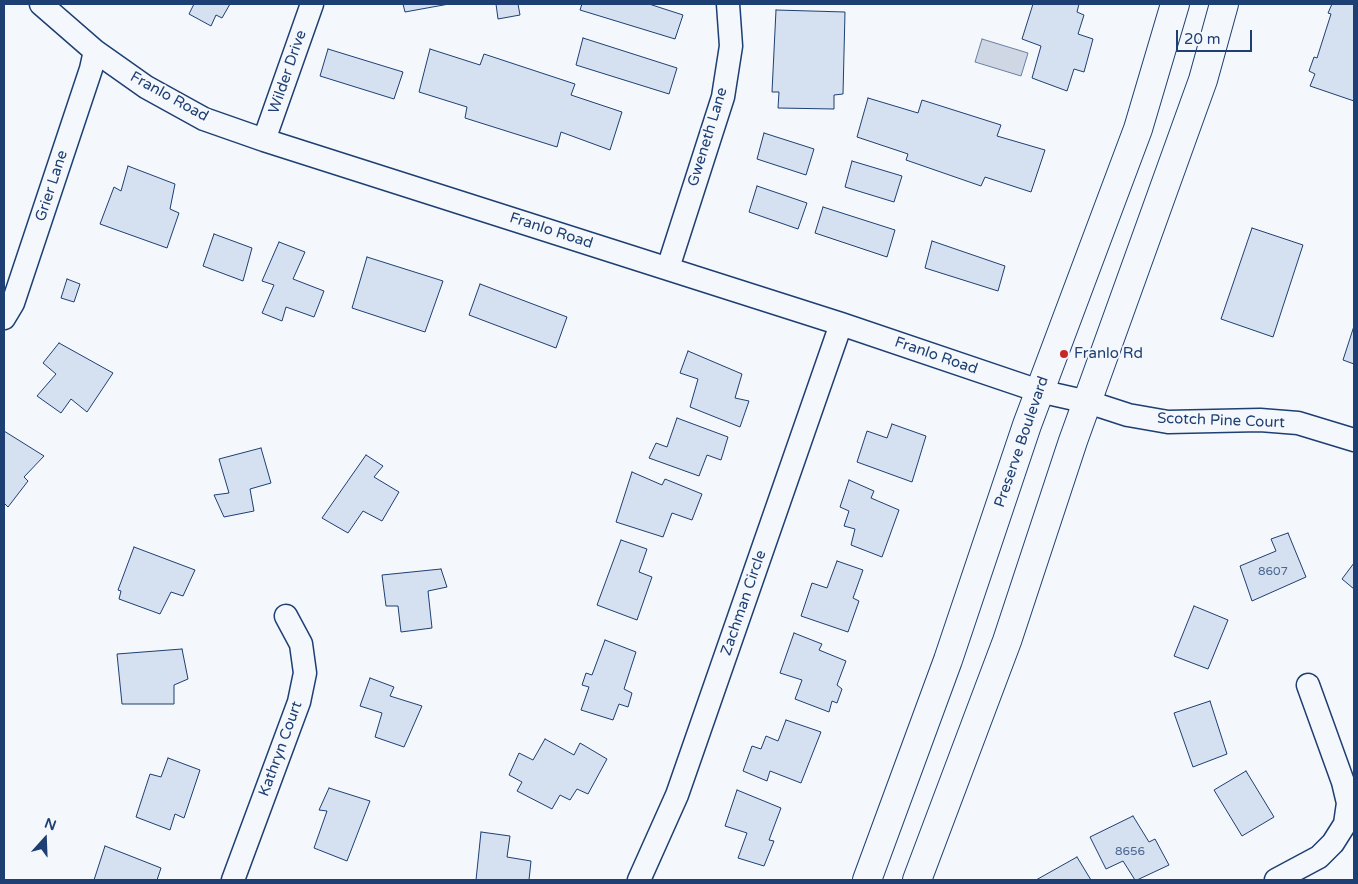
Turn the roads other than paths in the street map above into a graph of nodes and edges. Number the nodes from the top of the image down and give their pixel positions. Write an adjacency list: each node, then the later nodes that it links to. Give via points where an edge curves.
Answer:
1 (41, 4): 6 (street, Franlo Road)
2 (312, 4): 7 (street, Wilder Drive)
3 (728, 4): 8 (street, Gweneth Lane, via 731,46 723,97)
4 (1175, 4): 11 (street, Preserve Boulevard, via 1138,129)
5 (1224, 4): 12 (street, via 1203,80)
6 (95, 51): 7 (street, Franlo Road, via 146,87 204,119); 9 (street, Grier Lane, via 13,303)
7 (264, 140): 8 (street, Franlo Road)
8 (668, 268): 10 (street, Franlo Road)
9 (4, 318)
10 (841, 324): 11 (street, Franlo Road); 17 (street, Zachman Circle, via 677,795)
11 (1039, 391): 12 (street, Franlo Road); 18 (street, Preserve Boulevard, via 948,660)
12 (1088, 402): 13 (street, Scotch Pine Court, via 1128,415 1168,422 1260,420 1298,423); 19 (street, via 1007,641)
13 (1354, 440)
14 (286, 616): 16 (street, Kathryn Court, via 301,644 305,673 299,702)
15 (1308, 685): 20 (street, via 1343,782 1348,803 1345,824 1333,843 1319,856)
16 (233, 880)
17 (639, 880)
18 (867, 880)
19 (917, 880)
20 (1276, 880)

